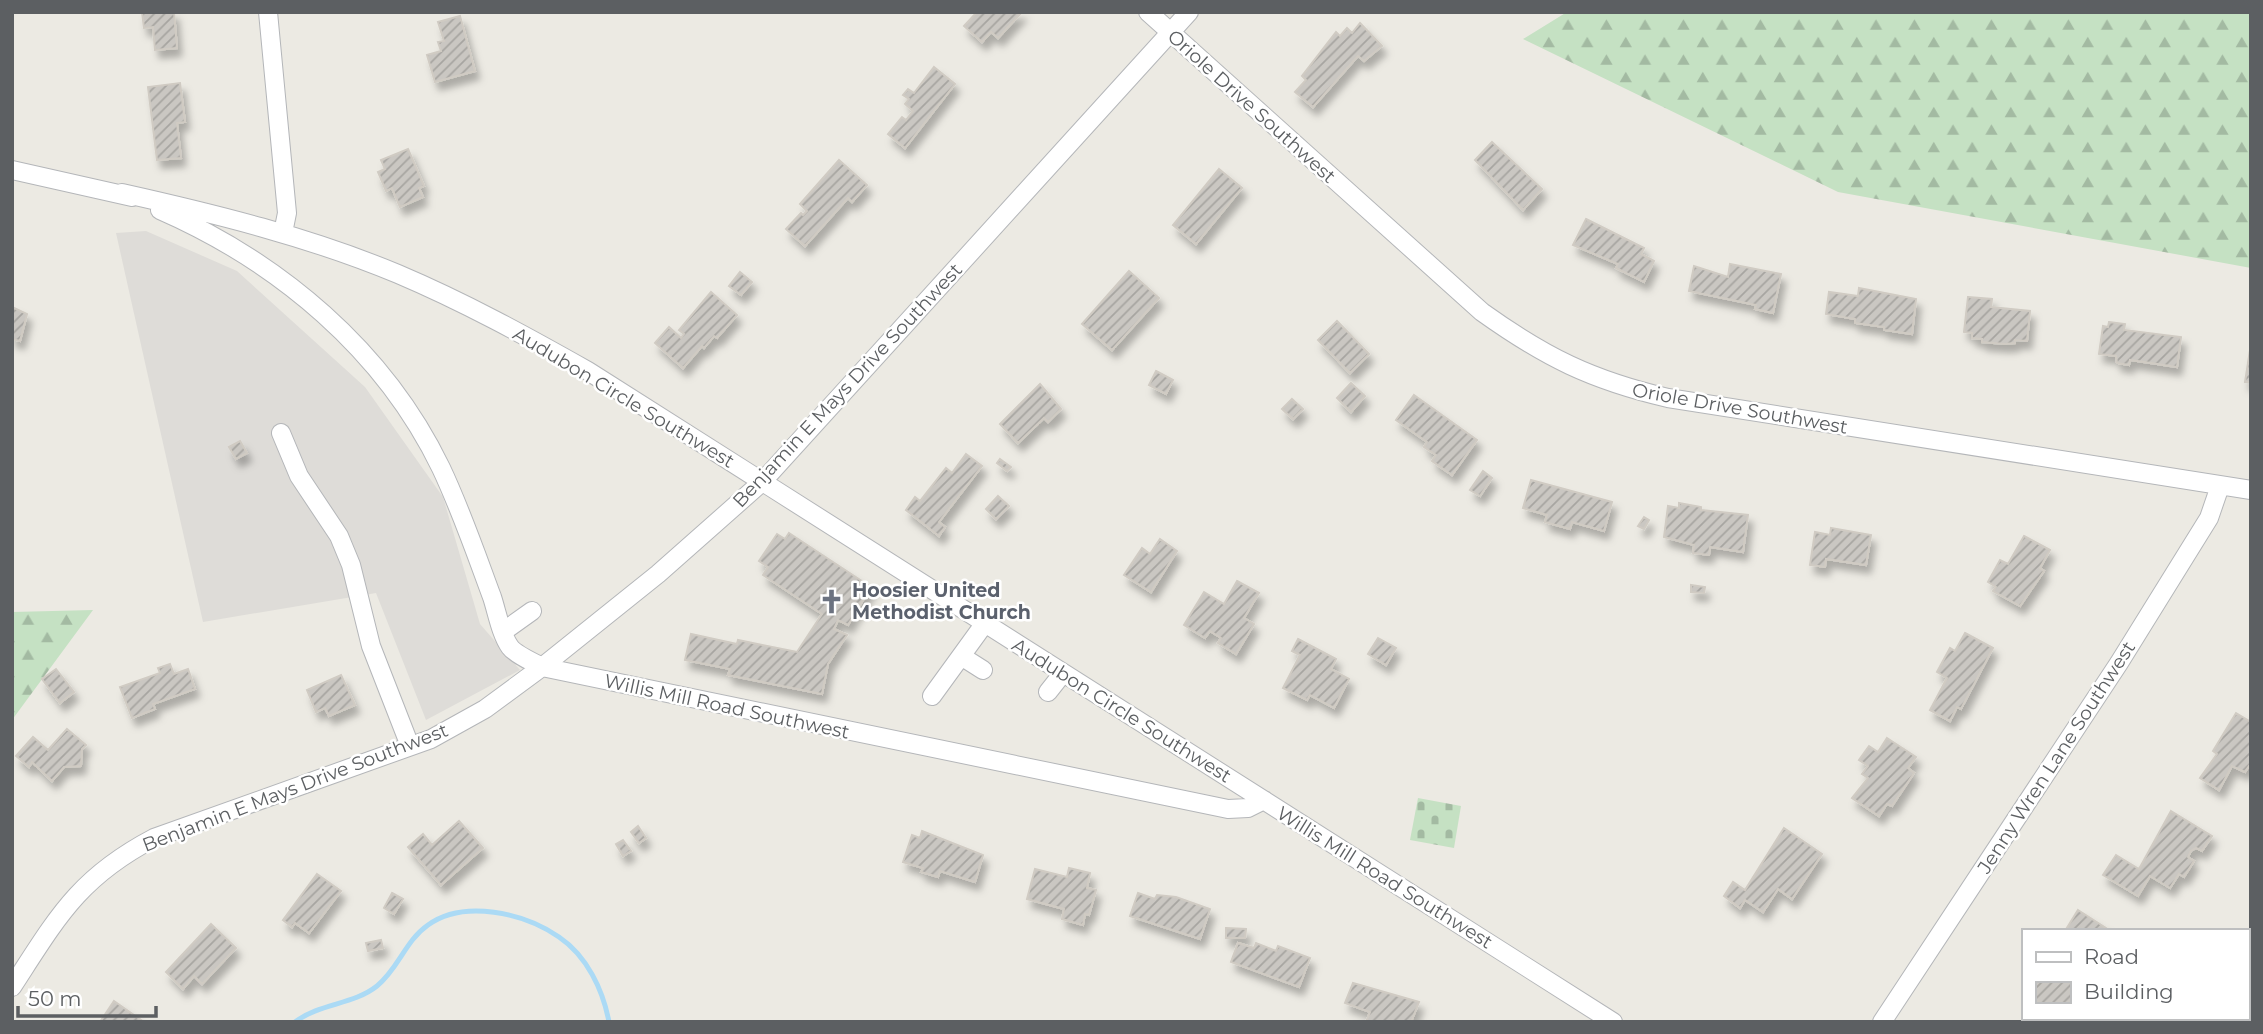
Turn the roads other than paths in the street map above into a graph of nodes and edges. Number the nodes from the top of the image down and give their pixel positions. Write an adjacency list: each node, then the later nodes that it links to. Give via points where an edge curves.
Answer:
1 (268, 12): 7 (street, via 287,213)
2 (1148, 12): 4 (street, Oriole Drive Southwest)
3 (1189, 12): 4 (street, Benjamin E Mays Drive Southwest)
4 (1171, 33): 9 (street, Benjamin E Mays Drive Southwest); 10 (street, Oriole Drive Southwest, via 1482,312 1532,348 1581,373 1668,398)
5 (12, 170): 6 (street, Willis Mill Road Southwest)
6 (122, 193): 7 (street, Audubon Circle Southwest); 14 (street, Willis Mill Road Southwest, via 199,226 262,264 321,310 372,363 440,466)
7 (283, 233): 9 (street, Audubon Circle Southwest, via 397,274 508,326 588,371)
8 (281, 433): 21 (street, via 299,476 339,536 351,565 371,646)
9 (762, 482): 13 (street, Audubon Circle Southwest); 16 (street, Benjamin E Mays Drive Southwest)
10 (2220, 486): 11 (street, Oriole Drive Southwest); 25 (street, Jenny Wren Lane Southwest, via 2208,518 2119,663)
11 (2251, 490)
12 (532, 611): 14 (street)
13 (985, 623): 15 (street); 18 (street, Audubon Circle Southwest)
14 (504, 631): 16 (street, Willis Mill Road Southwest, via 510,648)
15 (961, 656): 17 (street); 20 (street)
16 (542, 667): 21 (street, Benjamin E Mays Drive Southwest, via 485,709); 22 (street, Willis Mill Road Southwest, via 1228,809 1248,808)
17 (983, 670)
18 (1063, 673): 19 (street); 22 (street, Audubon Circle Southwest)
19 (1048, 692)
20 (932, 696)
21 (410, 747): 23 (street, Benjamin E Mays Drive Southwest, via 154,838 119,856 89,880 61,912)
22 (1264, 800): 24 (street, Willis Mill Road Southwest)
23 (12, 986)
24 (1613, 1022)
25 (1882, 1022)

